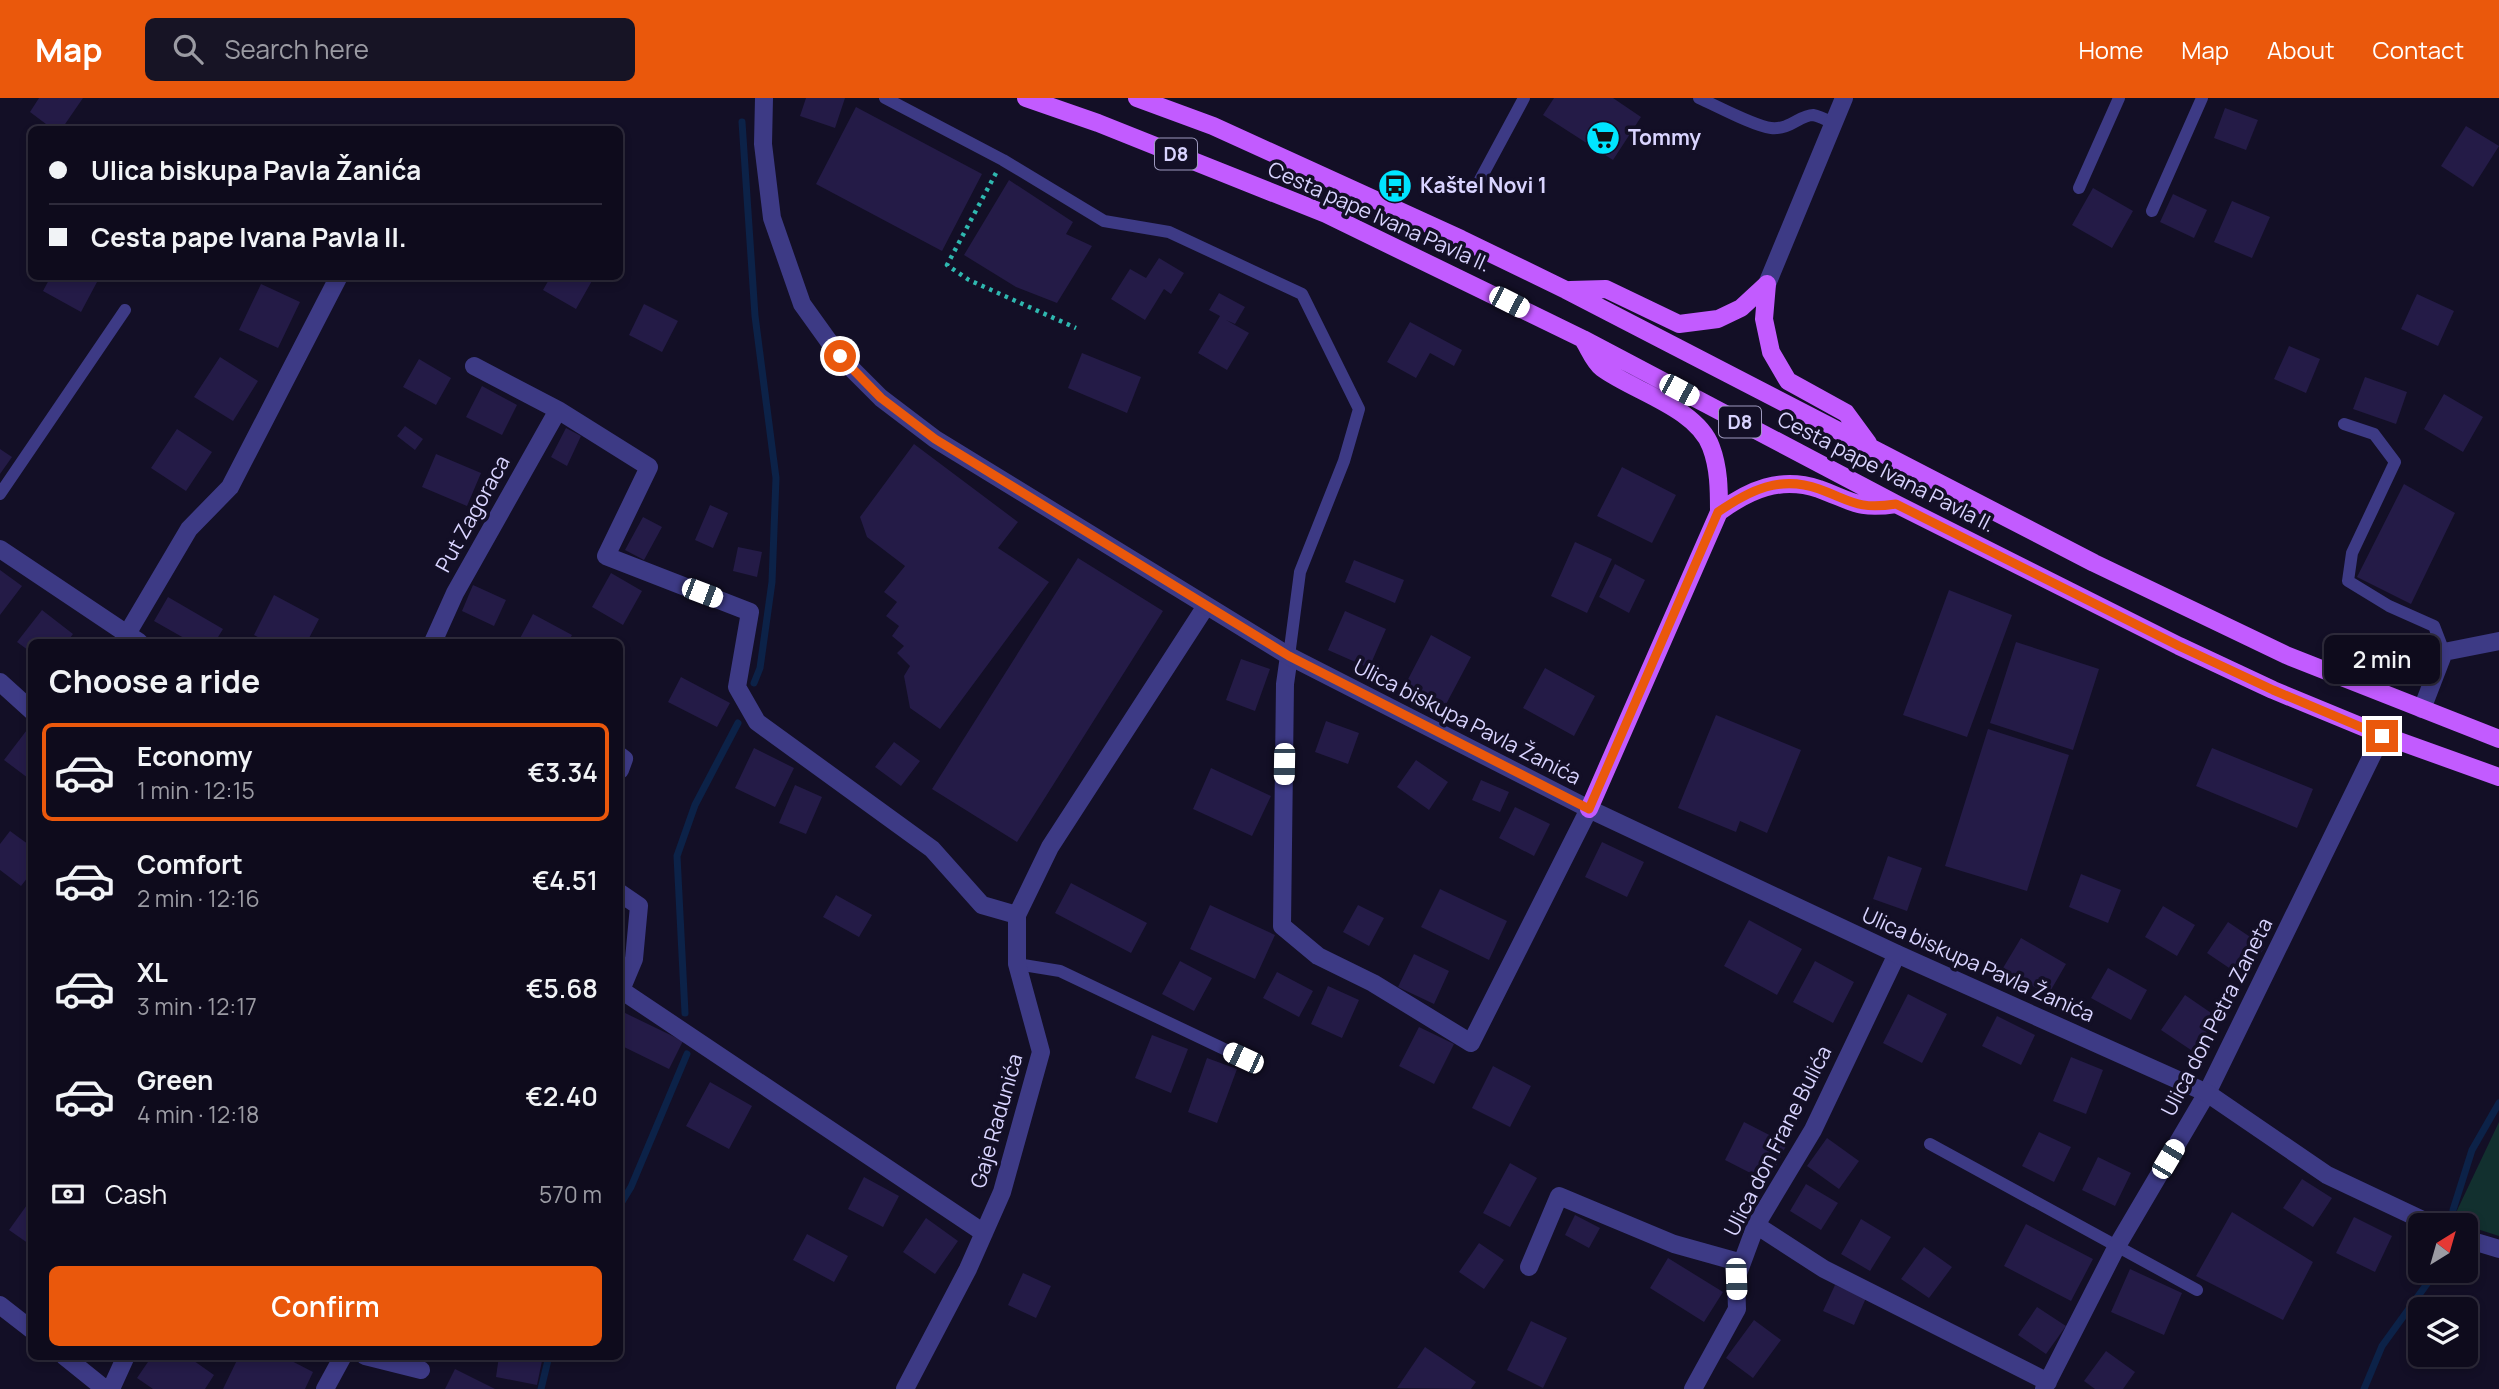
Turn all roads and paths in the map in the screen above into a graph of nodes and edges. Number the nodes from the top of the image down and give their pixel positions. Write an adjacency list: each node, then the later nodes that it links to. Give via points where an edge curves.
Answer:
1 (764, 98): 29 (street, Ulica biskupa Pavla Žanića, via 763,144 772,218 803,304 840,356 881,398 935,439)
2 (885, 98): 11 (lane)
3 (1026, 98): 20 (main road, Cesta pape Ivana Pavla II. / D8, via 1098,122 1326,214)
4 (1138, 98): 17 (main road, Cesta pape Ivana Pavla II. / D8, via 1213,126)
5 (1524, 98): 13 (lane)
6 (1699, 98): 10 (lane, via 1768,128 1783,128 1814,115)
7 (1844, 98): 10 (street)
8 (2119, 98): 12 (lane)
9 (2202, 98): 14 (lane)
10 (1833, 123): 16 (street)
11 (1003, 160): 19 (path, via 947,265 969,280); 34 (lane, via 1104,220 1168,232 1302,294 1359,409 1344,461 1300,572)
12 (2079, 188)
13 (1475, 190)
14 (2152, 211)
15 (337, 280): 30 (street, via 230,487 189,529)
16 (1767, 284): 17 (main road, via 1741,308 1718,320 1679,324 1605,289); 24 (main road, via 1764,319 1771,352 1788,382 1846,414)
17 (1566, 290): 24 (main road, Cesta pape Ivana Pavla II. / D8)
18 (125, 310): 25 (lane)
19 (1076, 328)
20 (1583, 339): 26 (main road, Cesta pape Ivana Pavla II. / D8); 27 (main road, via 1600,366 1679,412 1699,429 1711,445 1719,482)
21 (474, 366): 22 (street)
22 (558, 410): 31 (street, Put Zagoraca, via 455,593); 43 (street, via 649,467 606,556 750,612 737,687 757,722 932,849 982,905)
23 (2344, 424): 33 (lane, via 2374,434 2395,462 2352,553 2348,581 2434,626)
24 (1872, 449): 37 (main road, Cesta pape Ivana Pavla II. / D8, via 2274,649)
25 (0, 494)
26 (1896, 504): 27 (main road, via 1856,505 1818,489 1776,484 1743,494); 38 (main road, Cesta pape Ivana Pavla II. / D8, via 2179,646)
27 (1718, 512): 41 (main road)
28 (0, 549): 30 (street)
29 (1206, 606): 34 (street, Ulica biskupa Pavla Žanića); 43 (street, Gaje Radunića, via 1050,847)
30 (133, 638)
31 (434, 639)
32 (2499, 641): 33 (street)
33 (2444, 652): 37 (street)
34 (1289, 656): 41 (street, Ulica biskupa Pavla Žanića); 41 (street, via 1282,926 1318,956 1471,1043)
35 (0, 682): 36 (street)
36 (28, 707)
37 (2422, 709): 39 (main road, Cesta pape Ivana Pavla II. / D8)
38 (2382, 736): 40 (main road, Cesta pape Ivana Pavla II. / D8); 49 (street, Ulica don Petra Zaneta)
39 (2499, 739)
40 (2499, 776)
41 (1589, 809): 44 (street, Ulica biskupa Pavla Žanića)
42 (623, 895): 46 (street, via 639,906 634,958)
43 (1017, 915): 45 (street, Gaje Radunića)
44 (1898, 954): 49 (street, Ulica biskupa Pavla Žanića); 52 (street, Ulica don Frane Bulića, via 1813,1130)
45 (1017, 964): 48 (lane, via 1060,971); 53 (street, Gaje Radunića, via 1041,1052 1002,1192)
46 (623, 985)
47 (623, 991): 53 (street)
48 (1243, 1058)
49 (2207, 1093): 51 (street, Ulica biskupa Pavla Žanića, via 2327,1175); 55 (street, Ulica don Petra Zaneta)
50 (1930, 1144): 55 (lane)
51 (2408, 1213)
52 (1756, 1225): 57 (street, Ulica don Frane Bulića); 67 (street, via 1824,1269)
53 (984, 1233): 72 (street, Gaje Radunića)
54 (2478, 1243): 56 (street)
55 (2117, 1246): 59 (lane); 67 (street, Ulica don Petra Zaneta)
56 (2499, 1249)
57 (1742, 1264): 58 (street, via 1674,1244 1559,1196); 68 (street, Ulica don Frane Bulića, via 1736,1279 1737,1309)
58 (1529, 1268)
59 (2197, 1290)
60 (0, 1305): 61 (street)
61 (28, 1327)
62 (69, 1360): 69 (street)
63 (124, 1360): 70 (street)
64 (341, 1360): 71 (street)
65 (381, 1360): 66 (street)
66 (421, 1370)
67 (2046, 1385)
68 (1697, 1388)
69 (105, 1389)
70 (111, 1389)
71 (326, 1389)
72 (905, 1389)

